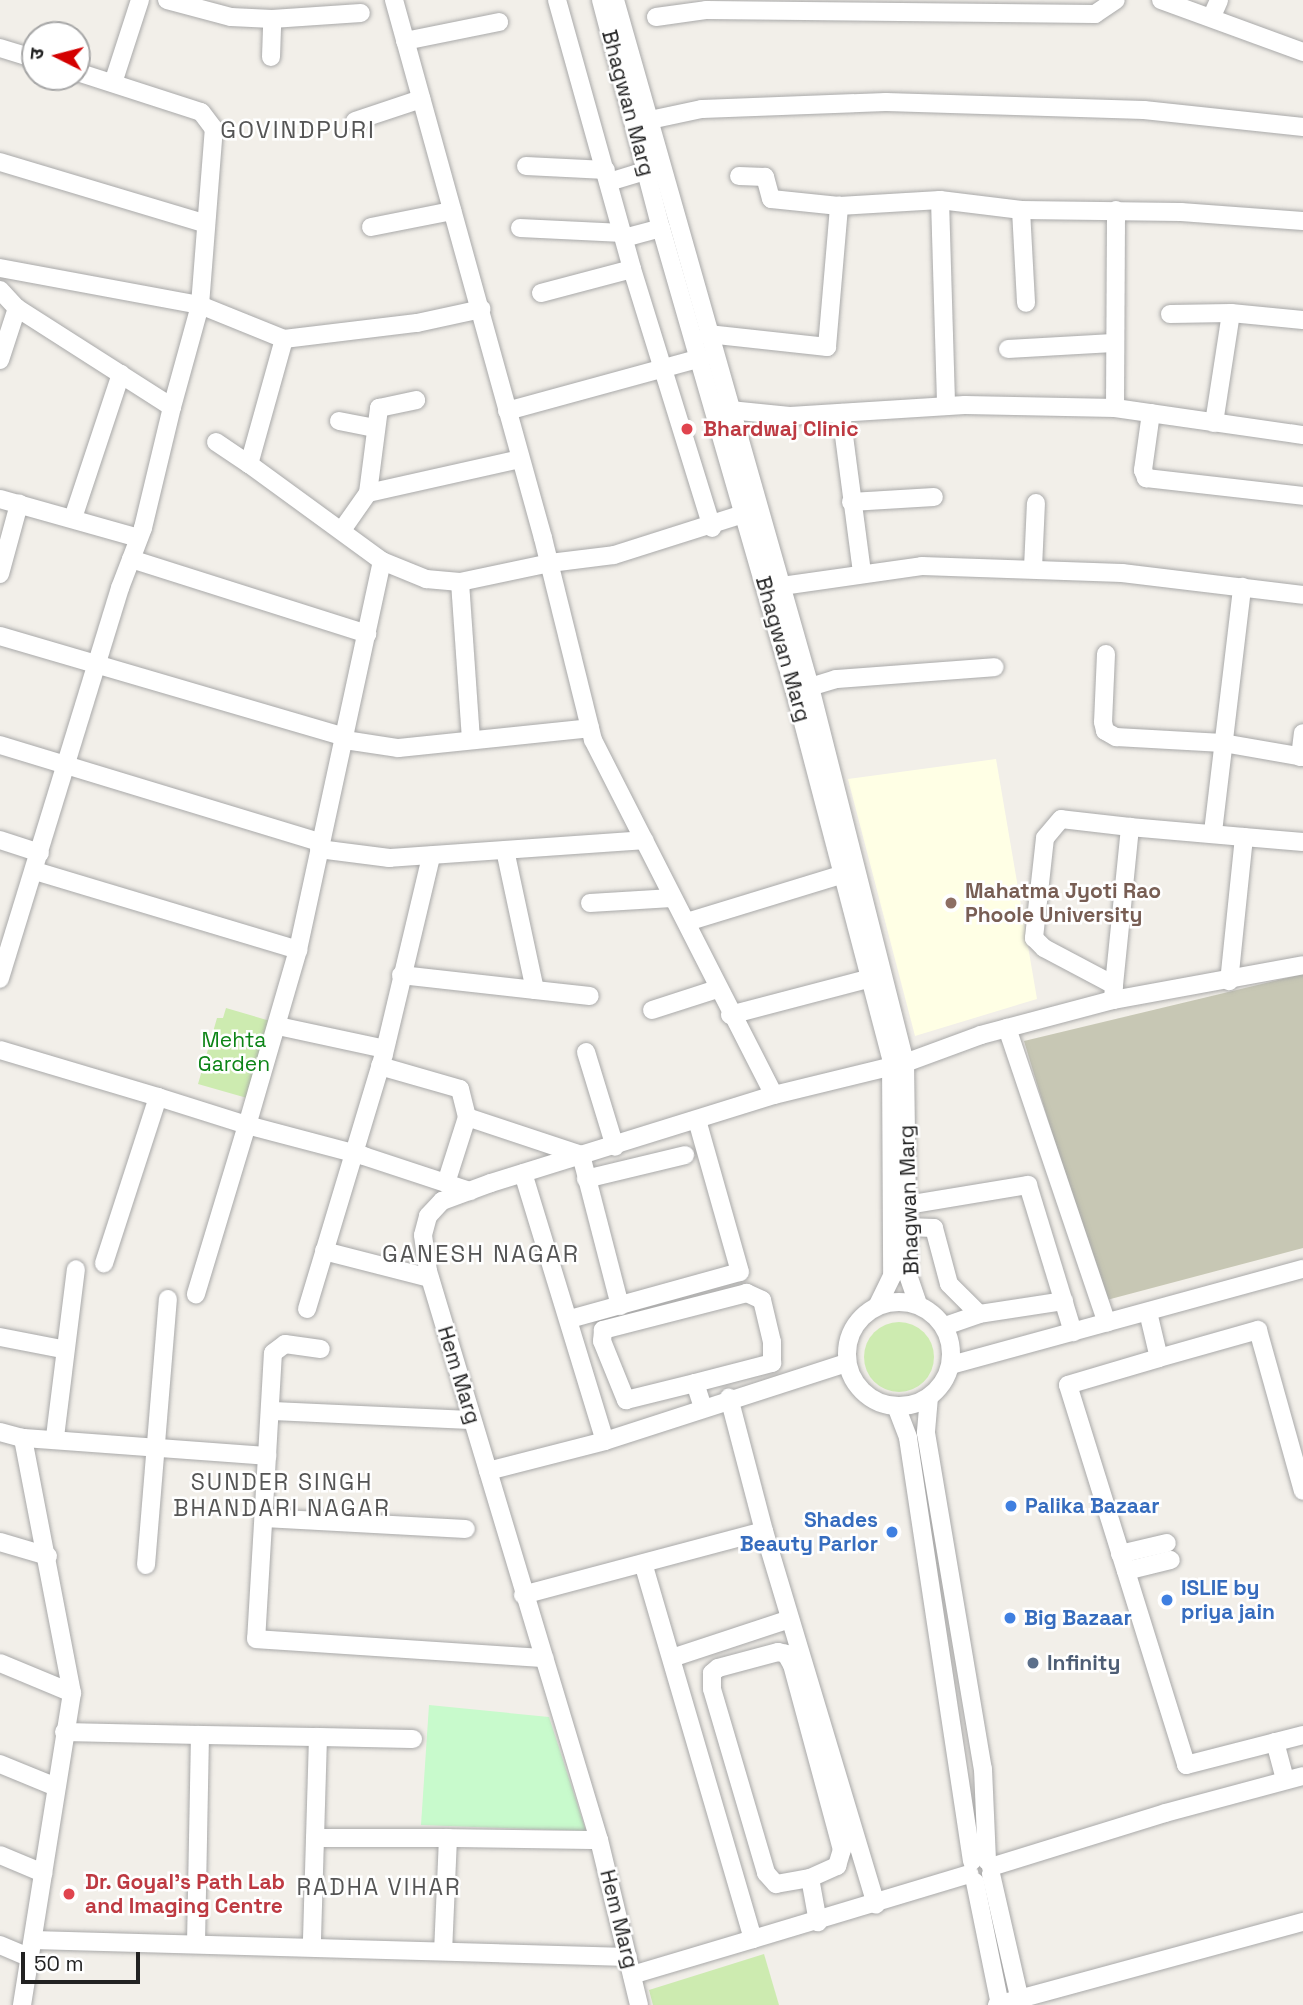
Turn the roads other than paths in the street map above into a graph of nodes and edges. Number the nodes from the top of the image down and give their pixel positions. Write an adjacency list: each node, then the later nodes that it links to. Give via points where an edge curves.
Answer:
1 (140, 0): 23 (street)
2 (167, 0): 14 (street, via 231,17)
3 (394, 0): 17 (street)
4 (557, 0): 31 (street)
5 (601, 0): 16 (street, Bhagwan Marg)
6 (615, 0): 16 (street, Bhagwan Marg)
7 (1116, 0): 10 (street, via 1096,14)
8 (1161, 0): 11 (street)
9 (918, 5): 10 (street); 13 (street, via 706,10)
10 (1003, 7)
11 (1216, 8): 19 (street)
12 (361, 13): 14 (street)
13 (656, 16)
14 (272, 19): 21 (street)
15 (499, 22): 17 (street)
16 (616, 29): 26 (street, Bhagwan Marg)
17 (405, 41): 24 (street)
18 (0, 48): 20 (street)
19 (1303, 52)
20 (21, 55)
21 (271, 57)
22 (91, 76): 23 (street)
23 (113, 83): 39 (street, via 201,112 208,119 214,129)
24 (421, 99): 25 (street); 37 (street)
25 (355, 121)
26 (640, 122): 27 (street, via 702,109 886,102 1144,110); 30 (street, Bhagwan Marg); 55 (street, Bhagwan Marg)
27 (1303, 127)
28 (0, 162): 39 (street)
29 (526, 166): 31 (street)
30 (646, 171): 31 (street); 42 (street, Bhagwan Marg)
31 (608, 176): 43 (street)
32 (739, 176): 34 (street, via 765,177 771,199)
33 (940, 200): 34 (street); 35 (street); 65 (street)
34 (839, 206): 55 (street, via 827,347)
35 (1021, 210): 36 (street); 48 (street)
36 (1116, 210): 38 (street); 57 (street)
37 (452, 211): 40 (street); 51 (street)
38 (1303, 221)
39 (204, 223): 49 (street)
40 (372, 227)
41 (520, 228): 43 (street)
42 (661, 228): 43 (street); 59 (street, Bhagwan Marg)
43 (623, 236): 45 (street)
44 (0, 268): 49 (street)
45 (632, 269): 47 (street); 61 (street)
46 (0, 290): 50 (street)
47 (541, 293)
48 (1026, 303)
49 (200, 305): 56 (street); 64 (street)
50 (17, 308): 60 (street); 62 (street)
51 (481, 309): 56 (street, via 418,323); 68 (street)
52 (1230, 313): 53 (street); 54 (street); 72 (street)
53 (1170, 314)
54 (1303, 320)
55 (708, 334): 67 (street, Bhagwan Marg)
56 (284, 340): 77 (street)
57 (1113, 344): 58 (street); 66 (street)
58 (1008, 349)
59 (701, 358): 61 (street); 85 (street, Bhagwan Marg)
60 (0, 360)
61 (663, 368): 68 (street); 87 (street)
62 (121, 374): 64 (street); 86 (street)
63 (416, 400): 73 (street, via 384,404)
64 (172, 407): 89 (street)
65 (946, 407): 66 (street); 69 (street)
66 (1115, 408): 70 (street)
67 (730, 410): 69 (street, via 790,416); 85 (street, Bhagwan Marg)
68 (507, 411): 76 (street)
69 (841, 413): 82 (street)
70 (1151, 413): 72 (street); 79 (street, via 1143,470 1146,478)
71 (339, 422): 73 (street)
72 (1214, 422): 74 (street)
73 (375, 428): 78 (street)
74 (1303, 435)
75 (216, 442): 77 (street)
76 (520, 459): 78 (street); 92 (street)
77 (249, 464): 88 (street)
78 (368, 493): 88 (street)
79 (1303, 496)
80 (934, 497): 82 (street)
81 (0, 499): 84 (street)
82 (851, 502): 94 (street)
83 (1036, 503): 93 (street)
84 (19, 504): 86 (street); 95 (street)
85 (752, 512): 87 (street); 97 (street, Bhagwan Marg); 125 (street, Bhagwan Marg)
86 (73, 518): 89 (street)
87 (712, 528): 92 (street, via 614,555)
88 (342, 530): 91 (street)
89 (139, 538): 90 (street)
90 (131, 559): 100 (street); 103 (street)
91 (382, 561): 96 (street, via 426,579); 100 (street)
92 (550, 562): 96 (street); 106 (street)
93 (1033, 568): 94 (street, via 922,566); 98 (street)
94 (862, 572): 97 (street)
95 (0, 574)
96 (460, 582): 109 (street)
97 (782, 586): 105 (street, Bhagwan Marg)
98 (1242, 587): 99 (street); 110 (street)
99 (1303, 594)
100 (367, 634): 108 (street)
101 (0, 636): 103 (street)
102 (1106, 654): 110 (street, via 1105,731 1116,737)
103 (96, 666): 108 (street); 113 (street)
104 (995, 667): 105 (street, via 836,679)
105 (810, 687): 125 (street, Bhagwan Marg)
106 (590, 728): 109 (street); 118 (street)
107 (1303, 733): 112 (street)
108 (345, 739): 109 (street, via 398,748); 120 (street)
109 (471, 740)
110 (1223, 743): 112 (street); 115 (street)
111 (0, 745): 113 (street)
112 (1301, 757)
113 (66, 765): 120 (street); 122 (street)
114 (1130, 827): 115 (street); 137 (street); 137 (street, via 1061,820 1053,824 1045,838 1035,933 1040,946)
115 (1213, 832): 116 (street)
116 (1244, 837): 119 (street); 134 (street)
117 (0, 840): 122 (street)
118 (643, 840): 121 (street); 126 (street)
119 (1303, 842)
120 (320, 846): 123 (street, via 388,858); 129 (street)
121 (505, 849): 123 (street); 136 (street)
122 (40, 853): 124 (street)
123 (431, 856): 131 (street)
124 (35, 871): 129 (street); 133 (street)
125 (850, 872): 128 (street); 132 (street, Bhagwan Marg); 146 (street, Bhagwan Marg)
126 (672, 898): 127 (street); 128 (street)
127 (590, 903)
128 (687, 922): 135 (street)
129 (298, 950): 141 (street)
130 (1303, 965): 134 (street, Hem Marg)
131 (401, 975): 136 (street); 145 (street)
132 (870, 978): 140 (street); 146 (street, Bhagwan Marg)
133 (0, 979)
134 (1229, 981): 137 (street, Hem Marg)
135 (717, 989): 139 (street); 140 (street)
136 (535, 990): 138 (street)
137 (1113, 993): 142 (street, Hem Marg)
138 (590, 996)
139 (652, 1010)
140 (730, 1015): 147 (street)
141 (278, 1026): 145 (street); 151 (street)
142 (1007, 1028): 146 (street, Hem Marg); 179 (street)
143 (0, 1050): 148 (street)
144 (586, 1052): 152 (street)
145 (382, 1057): 149 (street, via 460,1089); 153 (street)
146 (899, 1065): 147 (street, Hem Marg); 161 (street, Bhagwan Marg); 173 (street, Bhagwan Marg, via 892,1276)
147 (774, 1094): 150 (street, Hem Marg)
148 (158, 1097): 151 (street); 165 (street)
149 (467, 1117): 154 (street); 158 (street)
150 (697, 1120): 152 (street, Hem Marg); 174 (street, via 740,1272)
151 (247, 1125): 153 (street); 169 (street)
152 (615, 1147): 154 (street, Hem Marg)
153 (355, 1153): 158 (street); 164 (street)
154 (581, 1155): 156 (street, Hem Marg); 157 (street)
155 (685, 1155): 157 (street)
156 (523, 1173): 159 (street, Hem Marg); 178 (street)
157 (586, 1179): 174 (street)
158 (446, 1182): 159 (street)
159 (470, 1191): 168 (street, Hem Marg, via 442,1201 428,1216 423,1236)
160 (937, 1199): 161 (street); 163 (street); 171 (street, via 1028,1185)
161 (907, 1205): 162 (street, Bhagwan Marg)
162 (907, 1227): 163 (street); 172 (street, Bhagwan Marg, via 908,1275)
163 (934, 1228): 177 (street, via 949,1284)
164 (324, 1251): 168 (street); 175 (street)
165 (104, 1263)
166 (76, 1269): 183 (street)
167 (1303, 1269): 176 (street)
168 (430, 1278): 194 (street, Hem Marg)
169 (196, 1294)
170 (168, 1299): 199 (street)
171 (1064, 1301): 177 (street); 181 (street)
172 (918, 1304): 173 (street, via 900,1300); 180 (street)
173 (878, 1305): 186 (street, via 862,1317 849,1338)
174 (620, 1306): 178 (street)
175 (307, 1309)
176 (1148, 1312): 179 (street); 185 (street)
177 (979, 1314): 180 (street)
178 (570, 1319): 198 (street)
179 (1107, 1323): 181 (street)
180 (945, 1326): 187 (street)
181 (1073, 1332): 187 (street)
182 (0, 1337): 183 (street)
183 (62, 1349): 196 (street)
184 (321, 1349): 193 (street, via 285,1344 273,1353)
185 (1158, 1358): 202 (street, via 1258,1330); 209 (street, via 1068,1385)
186 (847, 1363): 190 (street); 191 (street, via 858,1386 878,1402)
187 (951, 1365): 189 (street, via 944,1382)
188 (695, 1383): 188 (street, via 626,1401 602,1341 603,1330 747,1293 762,1300 772,1363); 192 (street)
189 (929, 1397): 191 (street); 231 (street, via 926,1433 983,1769)
190 (729, 1398): 192 (street); 205 (street)
191 (896, 1406): 231 (street, via 908,1438)
192 (703, 1407): 198 (street)
193 (271, 1411): 194 (street); 200 (street)
194 (472, 1420): 201 (street, Hem Marg)
195 (0, 1432): 197 (street)
196 (55, 1437): 197 (street); 199 (street)
197 (23, 1438): 208 (street)
198 (605, 1441): 201 (street)
199 (155, 1449): 200 (street); 211 (street)
200 (267, 1457): 203 (street)
201 (488, 1471): 212 (street, Hem Marg)
202 (1303, 1491)
203 (264, 1518): 204 (street); 214 (street, via 256,1639)
204 (466, 1529)
205 (764, 1531): 210 (street); 213 (street)
206 (0, 1542): 208 (street)
207 (1169, 1552): 209 (street)
208 (48, 1556): 217 (street)
209 (1123, 1562): 223 (street, via 1186,1765)
210 (643, 1564): 212 (street); 215 (street)
211 (146, 1566)
212 (523, 1595): 214 (street, Hem Marg)
213 (790, 1619): 215 (street); 234 (street)
214 (544, 1658): 229 (street, Hem Marg)
215 (672, 1658): 237 (street)
216 (0, 1663): 217 (street)
217 (72, 1693): 218 (street)
218 (64, 1732): 219 (street); 226 (street)
219 (200, 1735): 221 (street); 239 (street)
220 (1303, 1735): 223 (street)
221 (318, 1737): 222 (street); 228 (street)
222 (413, 1739)
223 (1275, 1742): 225 (street)
224 (0, 1764): 226 (street)
225 (1294, 1778): 231 (street)
226 (56, 1787): 232 (street)
227 (448, 1838): 228 (street); 229 (street); 242 (street)
228 (315, 1839): 241 (street)
229 (599, 1840): 243 (street, Hem Marg)
230 (0, 1855): 232 (street)
231 (981, 1870): 234 (street); 246 (street); 249 (street)
232 (43, 1874): 238 (street)
233 (810, 1878): 233 (street, via 776,1884 766,1873 712,1689 712,1674 718,1668 778,1652 786,1654 792,1665 842,1850 837,1866); 235 (street)
234 (876, 1905): 235 (street)
235 (818, 1922): 237 (street)
236 (1303, 1922): 246 (street)
237 (753, 1939): 245 (street)
238 (33, 1940): 239 (street); 244 (street)
239 (196, 1942): 241 (street)
240 (0, 1945): 244 (street)
241 (312, 1945): 242 (street)
242 (443, 1951): 243 (street)
243 (628, 1957): 245 (street, Hem Marg)
244 (30, 1958): 247 (street)
245 (632, 1975): 248 (street, Hem Marg)
246 (1021, 2003): 249 (street)
247 (22, 2005)
248 (639, 2005)
249 (999, 2005)

